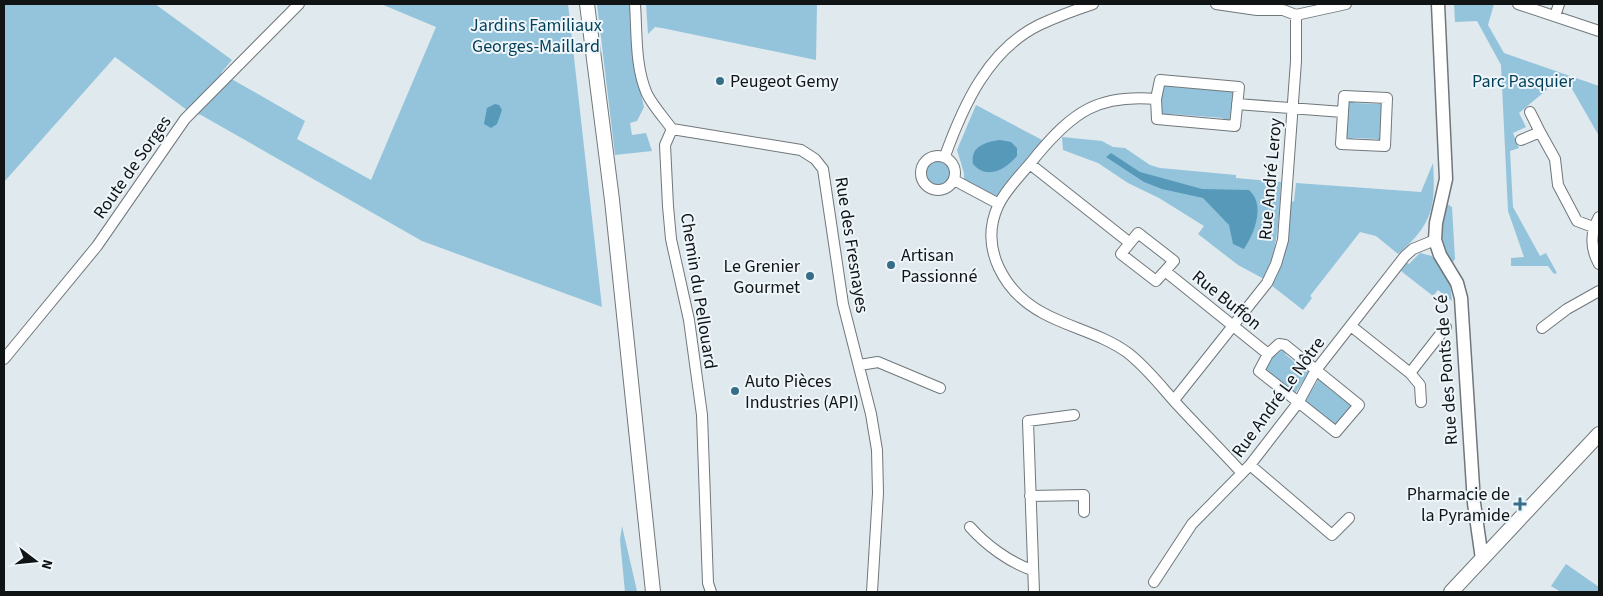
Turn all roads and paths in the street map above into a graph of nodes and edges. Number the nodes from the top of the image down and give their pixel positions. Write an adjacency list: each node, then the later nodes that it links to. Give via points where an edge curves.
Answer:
1 (299, 4): 37 (street, Route de Sorges, via 185,119 97,246)
2 (588, 4): 58 (main road)
3 (635, 4): 18 (street, via 643,82 647,94)
4 (1093, 4): 21 (street, via 1039,25 1021,36 1000,56 976,85)
5 (1216, 4): 10 (street, via 1283,10)
6 (1346, 4): 10 (street)
7 (1438, 4): 27 (street, Rue des Ponts de Cé, via 1446,179)
8 (1518, 4): 11 (street)
9 (1559, 4): 11 (street)
10 (1296, 15): 15 (street, Rue André Leroy)
11 (1555, 16): 12 (street)
12 (1599, 31)
13 (1156, 99): 14 (street, via 1160,80 1239,87); 14 (street, via 1157,119 1235,126); 22 (street, via 1118,98 1075,115)
14 (1238, 104): 15 (street)
15 (1292, 110): 16 (street); 32 (street, Rue André Leroy, via 1283,240 1267,283)
16 (1343, 112): 16 (street, via 1341,144 1385,146 1387,98 1344,96)
17 (1530, 112): 19 (street)
18 (672, 129): 38 (street, Rue des Fresnayes, via 801,150 815,159 823,170 836,268); 59 (street, Chemin du Pellouard, via 665,145 671,239 689,320 702,415 708,583)
19 (1540, 132): 20 (street); 26 (street, via 1555,159 1558,185 1578,221)
20 (1521, 140)
21 (945, 156): 23 (street, via 956,169); 23 (street, via 928,158 921,168 922,180 935,190 946,188)
22 (1030, 164): 24 (street); 28 (street)
23 (954, 180): 24 (street)
24 (999, 204): 42 (street, via 991,224 991,249 1006,281 1042,312 1126,352)
25 (1599, 217): 26 (street)
26 (1593, 227): 29 (street, via 1594,255)
27 (1435, 240): 33 (street, Rue André Le Nôtre, via 1405,256); 53 (street, Rue des Ponts de Cé, via 1461,298 1473,494)
28 (1130, 243): 30 (street, Rue Buffon, via 1138,233 1174,261); 30 (street, Rue Buffon, via 1121,254 1156,281)
29 (1599, 264)
30 (1165, 271): 32 (street, Rue Buffon)
31 (1599, 291): 35 (street)
32 (1232, 325): 36 (street, Rue Buffon); 42 (street, Rue André Leroy)
33 (1351, 326): 39 (street, Rue André Le Nôtre); 40 (street)
34 (1446, 327): 40 (street)
35 (1542, 328)
36 (1268, 354): 39 (street, Rue Buffon, via 1279,344 1285,345); 44 (street, Rue Buffon, via 1259,371)
37 (4, 359)
38 (860, 365): 41 (street, via 878,362); 60 (street, Rue des Fresnayes, via 877,450 878,494)
39 (1316, 370): 44 (street, Rue André Le Nôtre); 44 (street, Rue Buffon, via 1359,405 1336,432)
40 (1410, 373): 43 (street, via 1420,385)
41 (940, 388)
42 (1174, 400): 48 (street)
43 (1421, 402)
44 (1298, 403): 47 (street, Rue André Le Nôtre)
45 (1074, 415): 49 (street, via 1028,421)
46 (1599, 434): 53 (main road)
47 (1250, 465): 48 (street, Rue André Le Nôtre); 51 (street, via 1332,535)
48 (1242, 473): 55 (street, Rue André Le Nôtre, via 1192,524)
49 (1030, 496): 50 (street, via 1084,495); 54 (street)
50 (1084, 512)
51 (1349, 518)
52 (970, 527): 54 (street, via 981,539 1019,566)
53 (1482, 560): 56 (main road)
54 (1032, 570): 57 (street)
55 (1154, 582)
56 (1456, 590)
57 (1029, 591)
58 (653, 592)
59 (711, 592)
60 (872, 592)

